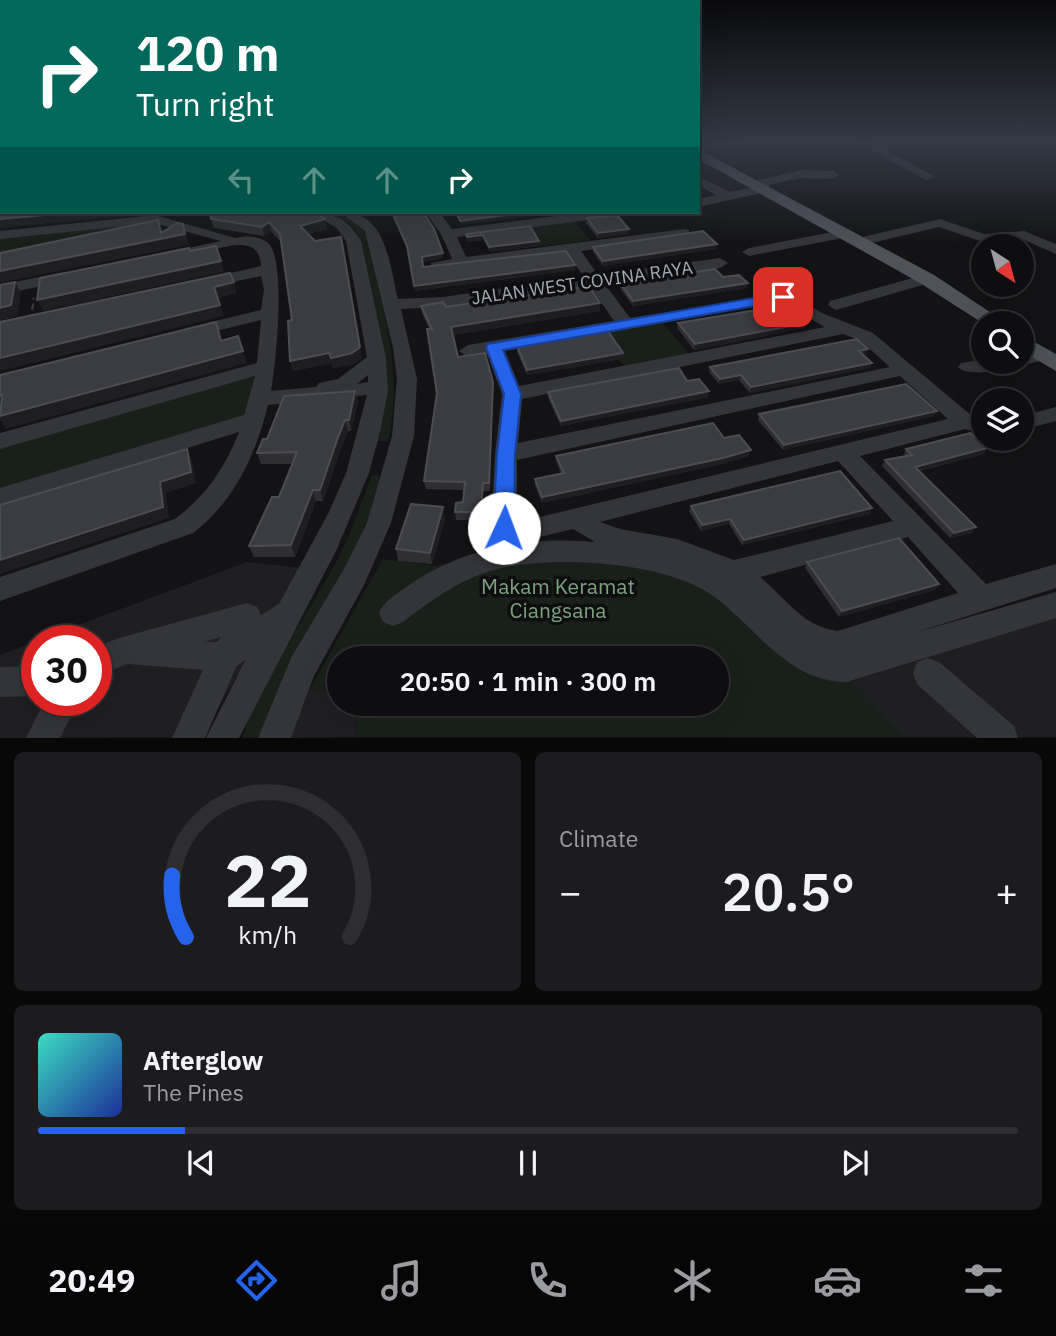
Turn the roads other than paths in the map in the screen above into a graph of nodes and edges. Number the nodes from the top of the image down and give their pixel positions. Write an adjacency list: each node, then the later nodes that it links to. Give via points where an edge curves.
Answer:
1 (741, 176): 4 (main road)
2 (791, 176): 4 (street)
3 (700, 181): 5 (street)
4 (762, 186): 5 (street); 17 (main road)
5 (729, 197): 6 (street)
6 (700, 203)
7 (321, 214): 42 (street, via 344,224 352,235)
8 (350, 214): 35 (street, via 372,229)
9 (433, 214): 14 (street)
10 (603, 214): 14 (street)
11 (620, 214): 16 (street)
12 (168, 225): 15 (street, via 141,219); 18 (street); 19 (street, via 228,238)
13 (684, 233): 16 (street)
14 (448, 234): 24 (street)
15 (0, 235)
16 (642, 238): 20 (street)
17 (851, 238): 21 (street, via 940,223 983,238 1024,235); 22 (street); 28 (main road)
18 (78, 242)
19 (229, 244): 23 (street); 32 (street, via 247,240 262,245 268,253)
20 (571, 248): 24 (street); 29 (street)
21 (1056, 250)
22 (749, 252)
23 (177, 254)
24 (461, 263): 26 (street)
25 (720, 263): 29 (street, JALAN WEST COVINA RAYA)
26 (430, 267)
27 (87, 273): 31 (street)
28 (926, 279): 34 (street); 36 (main road)
29 (595, 282): 33 (street, JALAN WEST COVINA RAYA); 37 (street)
30 (190, 286): 32 (street)
31 (0, 290)
32 (270, 290): 39 (street); 45 (street)
33 (443, 302): 35 (street, JALAN WEST COVINA RAYA, via 434,308)
34 (836, 305)
35 (393, 309): 59 (street, via 407,379 403,436)
36 (977, 311)
37 (625, 324): 38 (street, via 783,297 816,317); 40 (street)
38 (848, 328): 46 (street, via 867,337); 49 (street)
39 (175, 337)
40 (494, 347): 41 (street); 49 (street)
41 (468, 351)
42 (377, 358): 47 (street); 48 (street, via 344,384)
43 (968, 367): 44 (street)
44 (971, 367)
45 (265, 368): 50 (street); 55 (street)
46 (906, 369): 53 (street); 57 (street)
47 (378, 387): 48 (street); 58 (street)
48 (305, 394): 50 (street)
49 (512, 394): 57 (street)
50 (257, 409): 60 (street); 65 (street, via 235,466 204,514)
51 (1056, 414): 52 (street)
52 (1034, 420)
53 (971, 422)
54 (971, 425): 56 (street)
55 (0, 441)
56 (844, 452): 61 (street); 62 (street)
57 (506, 454): 61 (street, via 504,528 527,530)
58 (361, 466): 59 (street); 68 (street, via 325,550)
59 (395, 467): 80 (street, via 379,523 302,668)
60 (0, 498)
61 (578, 517): 63 (street, via 601,533 668,548)
62 (912, 526): 63 (street); 66 (street)
63 (734, 572): 66 (street, via 806,638 822,645 838,645)
64 (1056, 576): 66 (street)
65 (0, 589)
66 (981, 598)
67 (1056, 605): 69 (street, via 846,667 823,666 724,589 690,570 565,548 459,569)
68 (292, 610): 72 (street); 79 (street)
69 (393, 613)
70 (112, 656): 72 (street, via 247,616)
71 (112, 657): 72 (street)
72 (225, 657): 78 (street)
73 (928, 673): 81 (street)
74 (21, 681): 75 (street)
75 (0, 682)
76 (54, 716): 77 (street)
77 (42, 737)
78 (188, 737)
79 (222, 737)
80 (274, 737)
81 (1002, 737)

